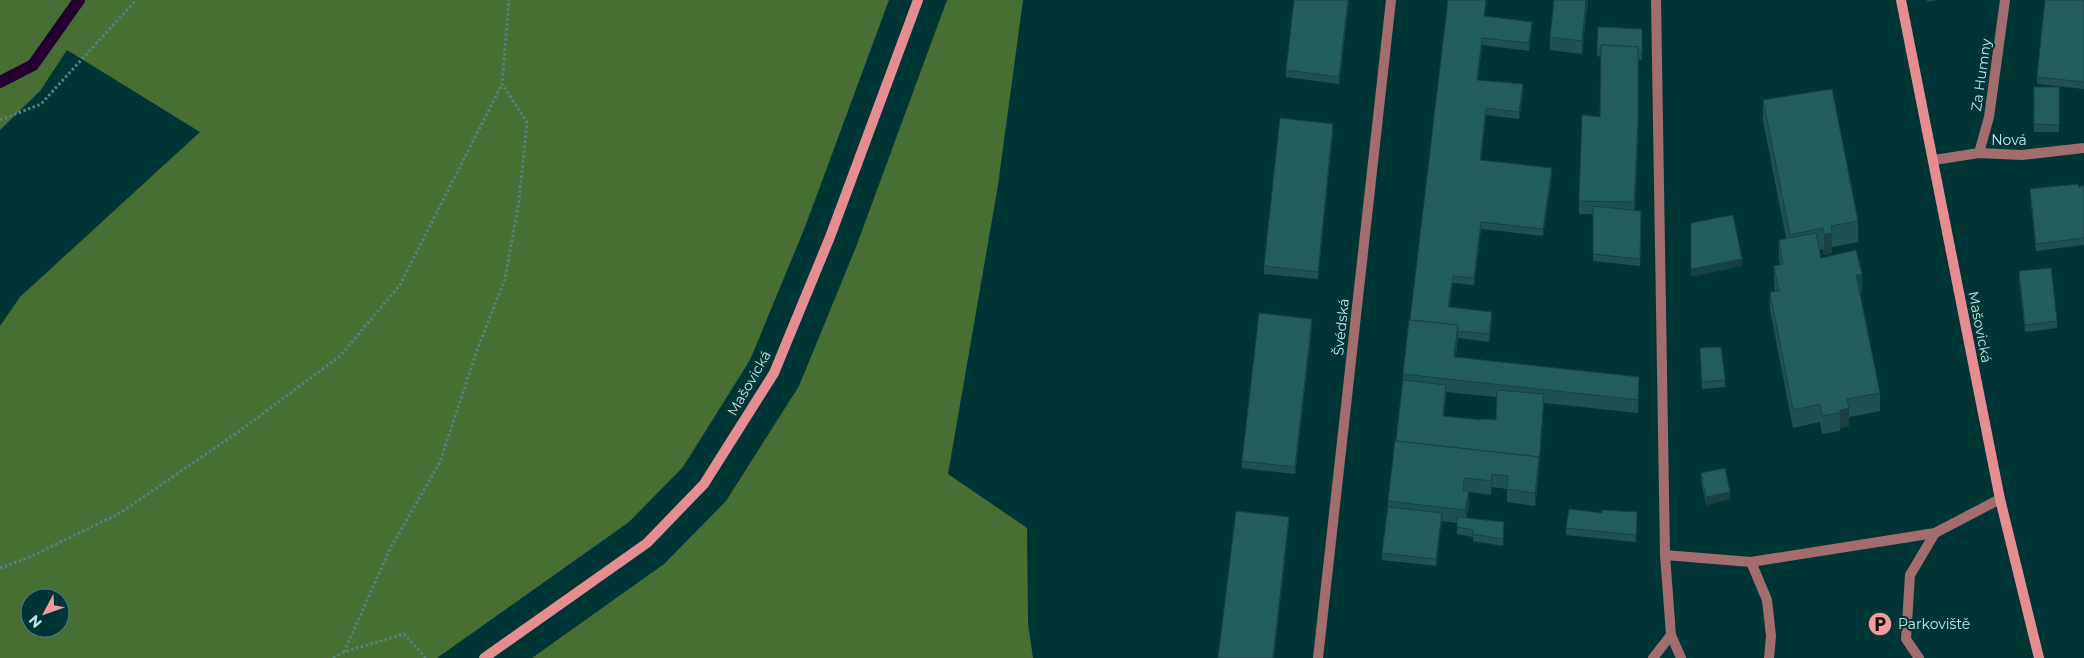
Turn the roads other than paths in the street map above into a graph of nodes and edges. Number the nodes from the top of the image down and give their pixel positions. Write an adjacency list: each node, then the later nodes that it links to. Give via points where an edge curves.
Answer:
1 (918, 0): 14 (street, Mašovická, via 830,237 774,373 704,484 647,543)
2 (1391, 0): 15 (street, Švédská)
3 (1656, 0): 11 (street)
4 (1900, 0): 8 (street, Mašovická)
5 (2005, 0): 7 (street, Za Humny, via 1989,117)
6 (2084, 148): 7 (street, Nová, via 2022,155)
7 (1979, 153): 8 (street, Nová)
8 (1934, 160): 9 (street, Mašovická)
9 (2000, 499): 10 (street); 20 (street, Mašovická)
10 (1935, 533): 12 (street); 19 (street, via 1910,575 1906,638)
11 (1665, 555): 12 (street); 13 (street)
12 (1751, 562): 18 (street, via 1766,600 1771,636)
13 (1671, 635): 16 (street); 17 (street)
14 (484, 658)
15 (1318, 658)
16 (1654, 658)
17 (1681, 658)
18 (1769, 658)
19 (1919, 658)
20 (2039, 658)

